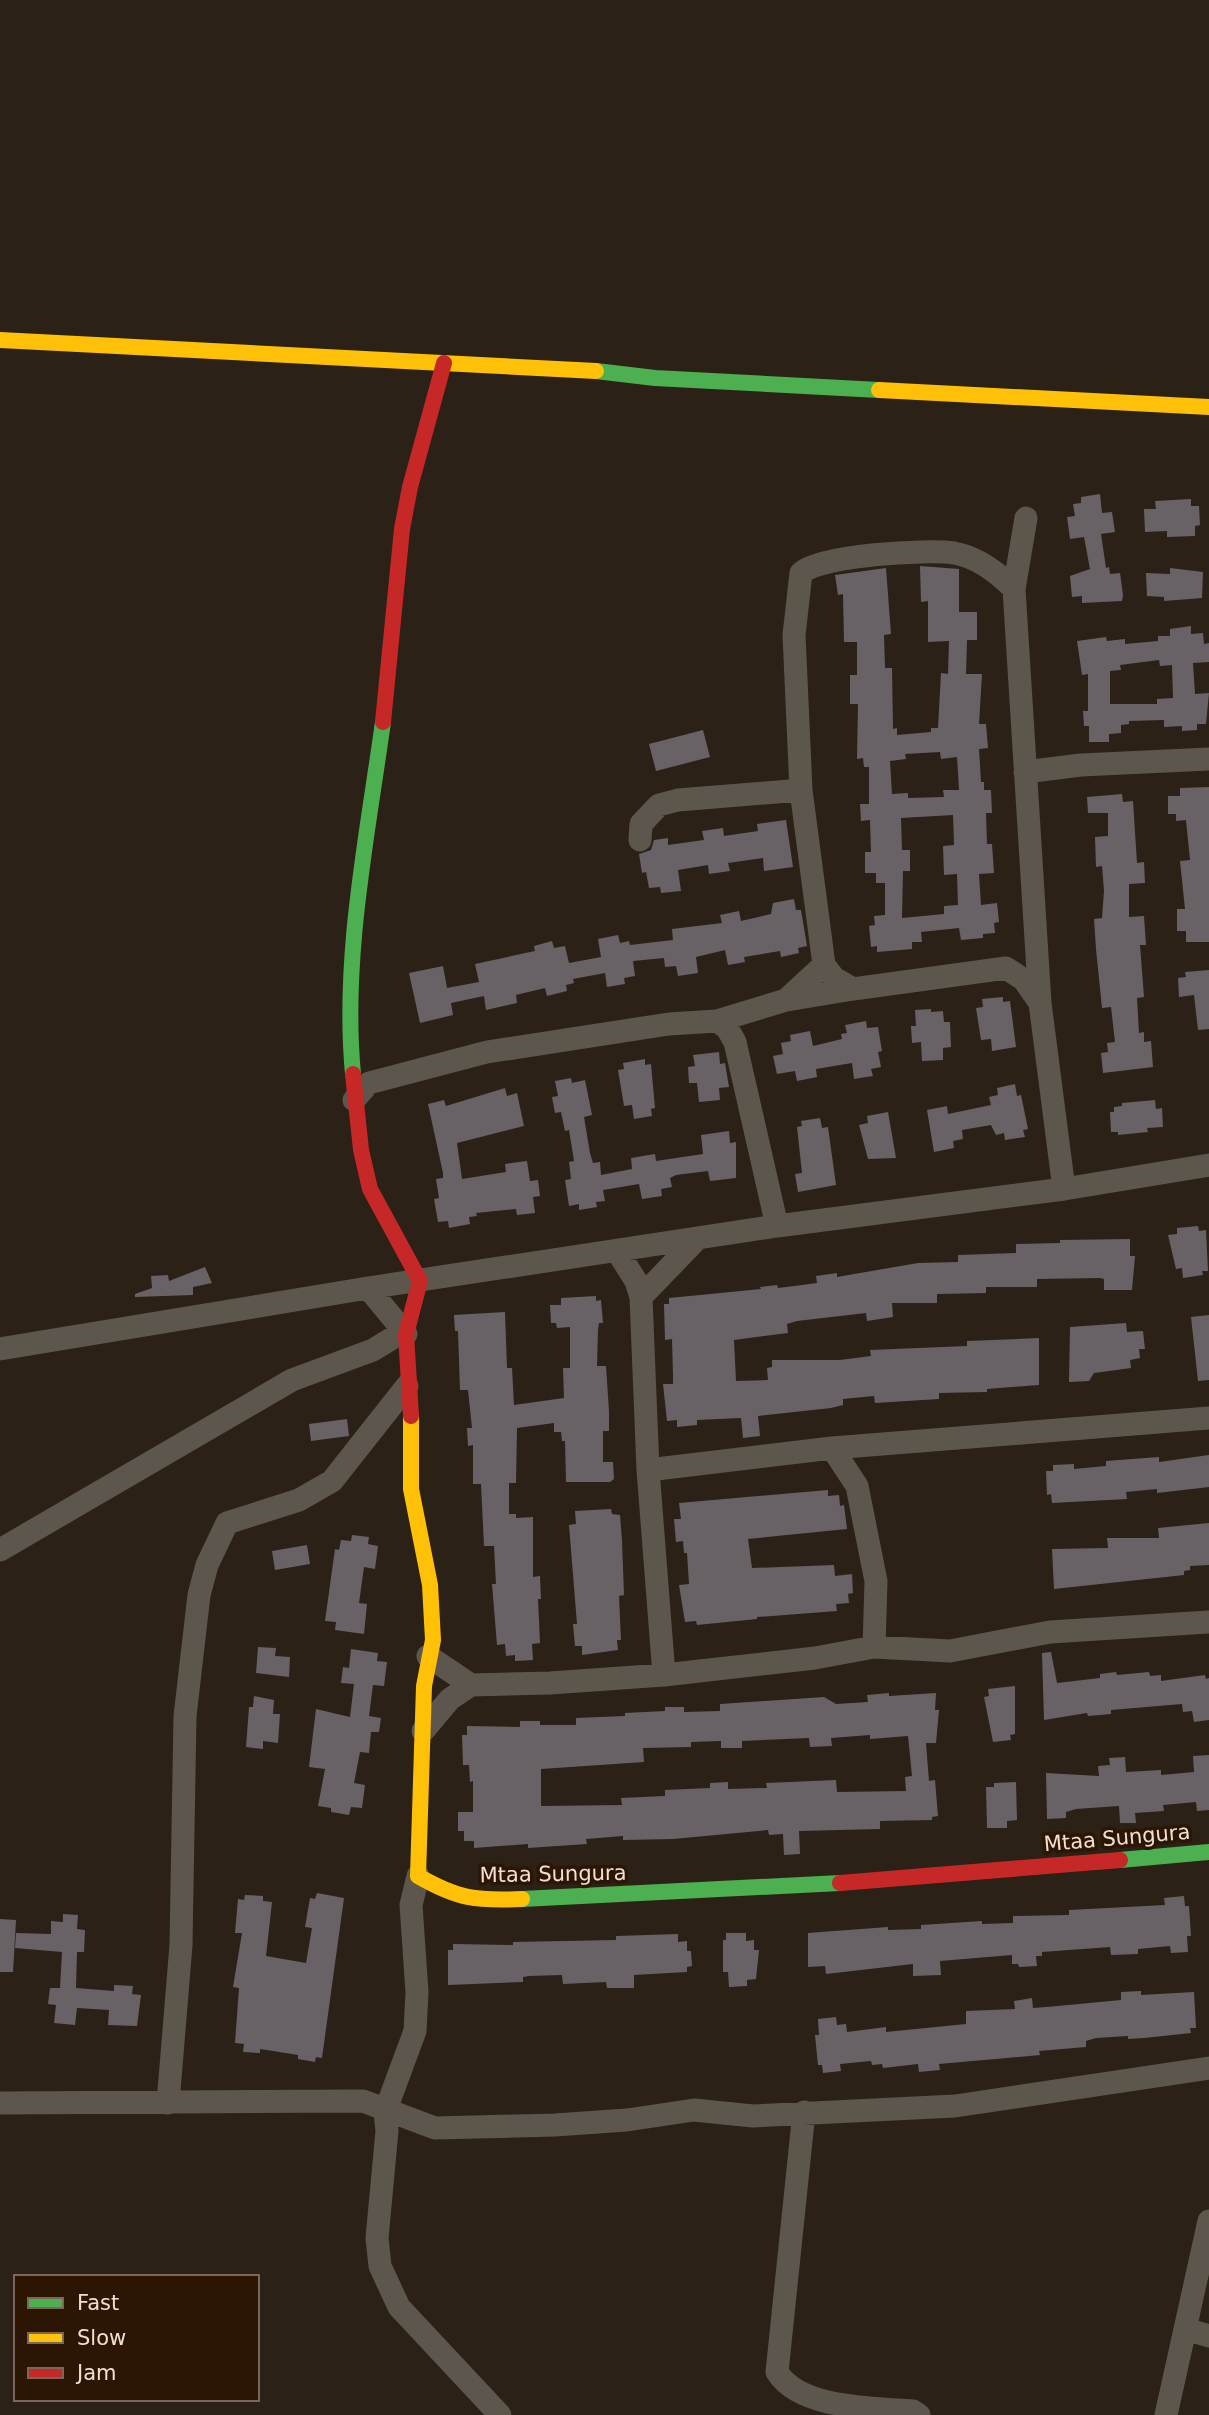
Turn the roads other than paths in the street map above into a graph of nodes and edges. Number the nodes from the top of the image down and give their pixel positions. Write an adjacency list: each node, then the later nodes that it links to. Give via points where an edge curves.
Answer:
1 (0, 340): 2 (street)
2 (444, 363): 3 (street, via 567,368 655,379); 17 (street, via 439,398 422,440 405,507 352,991)
3 (1209, 407)
4 (1026, 518): 5 (street)
5 (1014, 589): 7 (street); 8 (street, via 985,565 955,553 838,558 808,567 799,580 794,635)
6 (1209, 759): 7 (street)
7 (1025, 772): 13 (street)
8 (802, 790): 9 (street, via 678,800 659,806 641,824); 10 (street)
9 (640, 840)
10 (824, 965): 11 (street, via 834,978); 12 (street)
11 (853, 989): 12 (street); 13 (street, via 1006,968 1024,980)
12 (786, 1000): 14 (street)
13 (1040, 1003): 19 (street)
14 (750, 1012): 15 (street); 16 (street)
15 (717, 1021): 16 (street); 17 (street, via 487,1052 369,1083)
16 (735, 1042): 20 (street)
17 (354, 1100): 23 (street, via 360,1150 373,1197)
18 (1209, 1165): 19 (street)
19 (1064, 1189): 20 (street)
20 (777, 1226): 21 (street)
21 (697, 1239): 22 (street); 25 (street)
22 (617, 1251): 23 (street); 25 (street)
23 (420, 1281): 24 (street); 26 (street)
24 (369, 1288): 26 (street); 27 (street)
25 (642, 1297): 31 (street)
26 (405, 1333): 28 (street); 32 (street, via 292,1380)
27 (0, 1349)
28 (407, 1386): 35 (street, via 413,1449 411,1489 430,1585 433,1640); 43 (street, via 332,1481 299,1500 228,1523 207,1565 185,1716 181,1945)
29 (1209, 1418): 30 (street)
30 (832, 1448): 31 (street); 34 (street, via 857,1486 860,1499 876,1581)
31 (648, 1470): 36 (street)
32 (0, 1550)
33 (1209, 1622): 34 (street, via 1050,1632 950,1651)
34 (874, 1647): 36 (street)
35 (428, 1656): 37 (street); 38 (street)
36 (664, 1675): 37 (street)
37 (471, 1685): 38 (street, via 450,1699)
38 (422, 1731): 40 (street)
39 (1209, 1852): 40 (street, Mtaa Sungura, via 909,1880 491,1900 449,1894)
40 (418, 1876): 44 (street, via 411,1905 418,1992 415,2031)
41 (1209, 2068): 45 (street, via 955,2106)
42 (0, 2103): 43 (street)
43 (168, 2104): 44 (street, via 363,2101)
44 (385, 2112): 45 (street, via 435,2128 626,2120 694,2110 753,2116); 49 (street, via 377,2238 380,2266 398,2307)
45 (804, 2112): 50 (street, via 777,2372 799,2393 843,2405)
46 (1209, 2221): 47 (street)
47 (1186, 2329): 48 (street); 51 (street)
48 (1209, 2336)
49 (500, 2415)
50 (919, 2415)
51 (1166, 2415)

